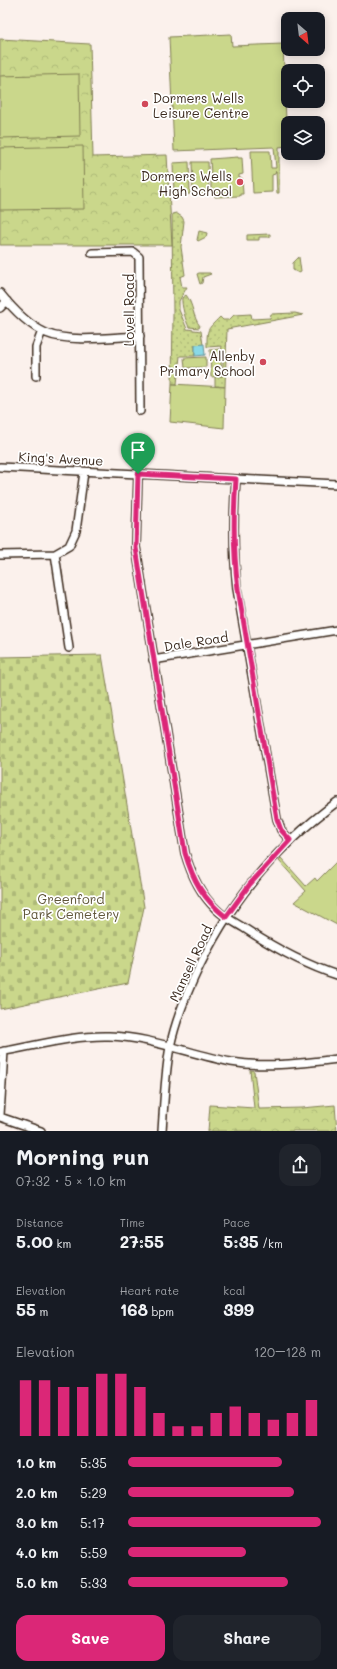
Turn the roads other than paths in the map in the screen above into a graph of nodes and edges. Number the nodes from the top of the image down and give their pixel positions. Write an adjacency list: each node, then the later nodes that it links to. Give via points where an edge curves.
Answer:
1 (92, 253): 6 (street, Lovell Road, via 133,252 139,257)
2 (0, 293): 3 (street)
3 (7, 301): 4 (street); 5 (street)
4 (0, 308)
5 (42, 331): 6 (street, via 67,338); 7 (street, via 36,347)
6 (140, 336): 8 (street, Lovell Road)
7 (36, 376)
8 (140, 411)
9 (0, 467): 10 (street, King's Avenue)
10 (84, 472): 11 (street, King's Avenue); 14 (street, via 76,532 69,546)
11 (138, 474): 12 (street, King's Avenue); 19 (street, via 136,548)
12 (236, 479): 13 (street, King's Avenue); 17 (street, via 233,552)
13 (337, 484)
14 (55, 554): 15 (street); 18 (street)
15 (0, 555)
16 (337, 630): 17 (street, Dale Road)
17 (247, 645): 19 (street, Dale Road); 21 (street, via 277,819 281,830)
18 (69, 648)
19 (153, 660): 22 (street, via 185,853 192,875 203,893 215,909)
20 (337, 802): 21 (street, Mansell Road)
21 (290, 840): 22 (street, Mansell Road, via 250,884)
22 (226, 917): 23 (street, via 291,956); 24 (street, Mansell Road, via 208,948 188,992)
23 (337, 975)
24 (170, 1046): 25 (street, via 135,1038 97,1036); 26 (street, via 215,1059 252,1065); 29 (street, Mansell Road)
25 (2, 1052): 27 (street)
26 (337, 1059)
27 (0, 1116): 28 (street)
28 (41, 1131)
29 (162, 1131)

